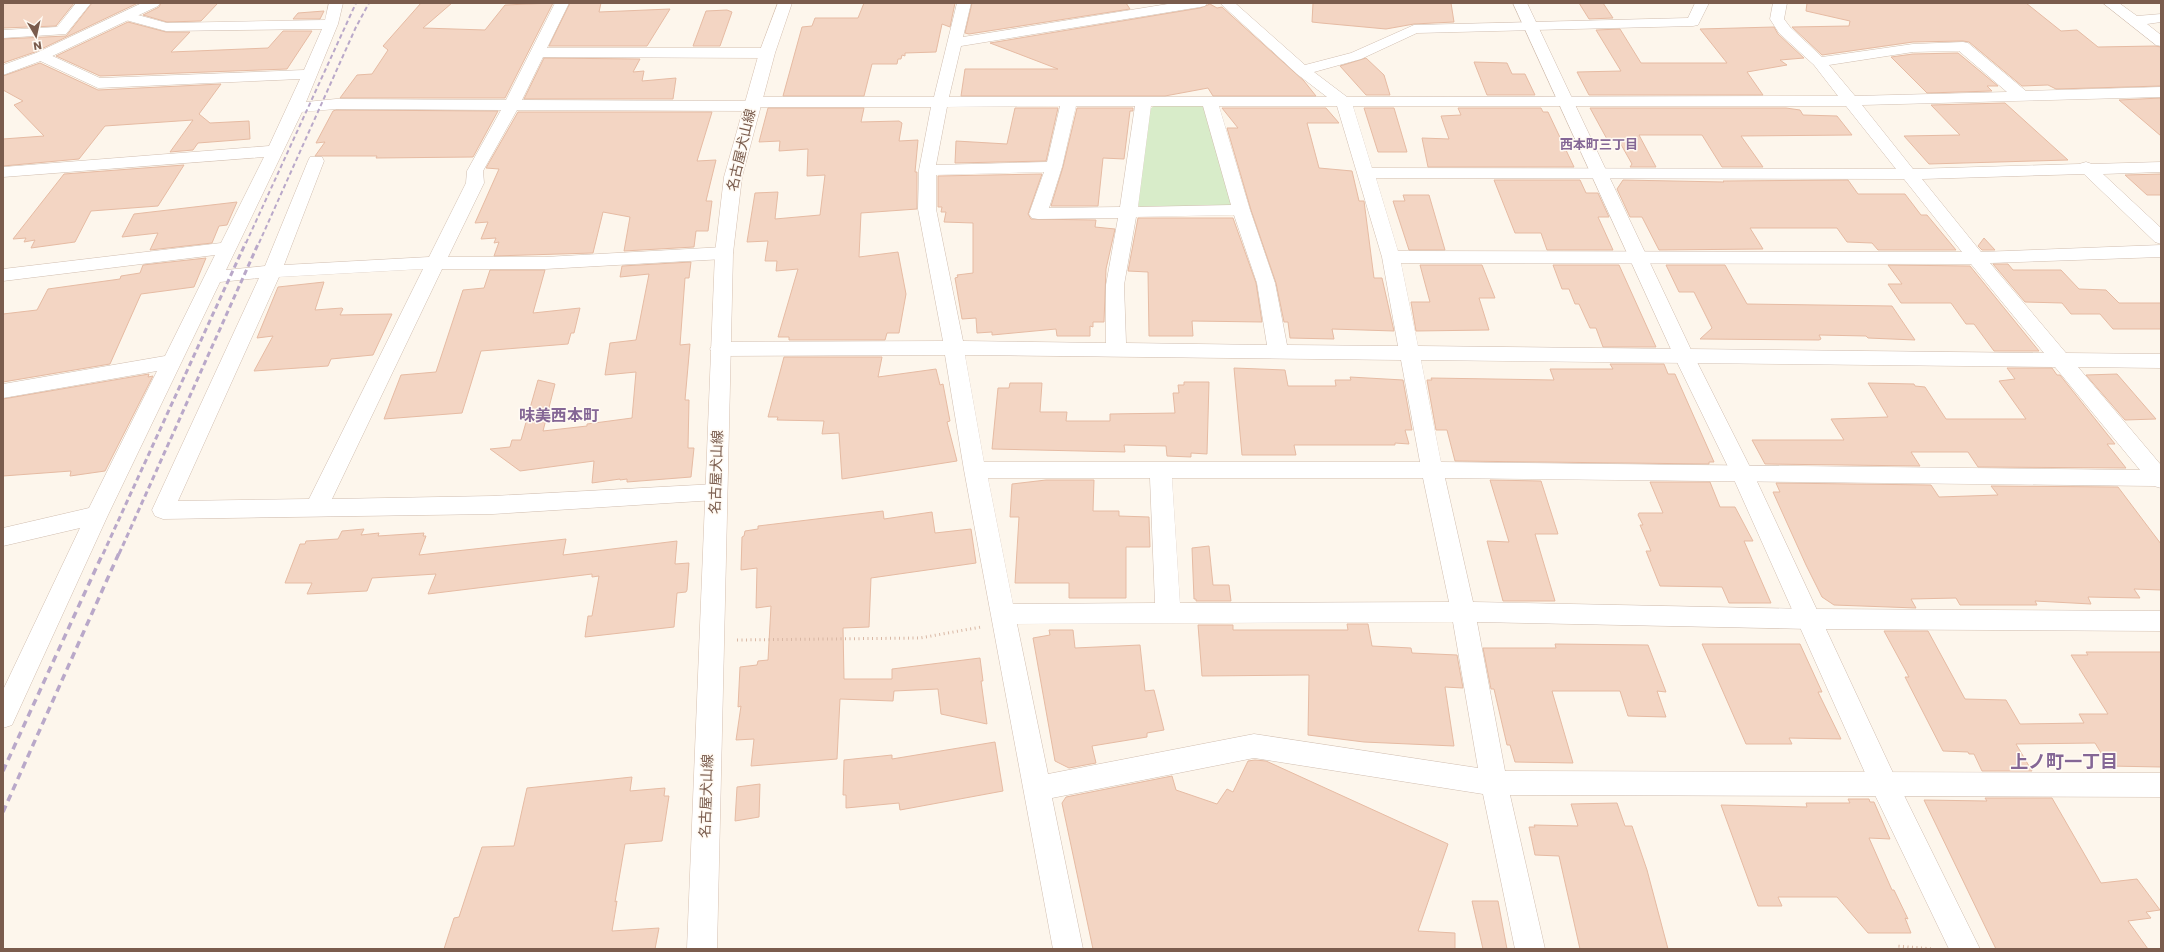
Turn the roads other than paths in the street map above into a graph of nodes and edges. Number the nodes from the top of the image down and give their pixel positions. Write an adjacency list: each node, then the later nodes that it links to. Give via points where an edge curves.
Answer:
1 (84, 3): 18 (street)
2 (152, 3): 13 (street)
3 (336, 3): 16 (street)
4 (562, 3): 23 (street)
5 (784, 3): 24 (street, 名古屋犬山線)
6 (964, 3): 22 (street)
7 (1200, 3): 22 (street)
8 (1227, 3): 28 (street)
9 (1520, 3): 17 (street)
10 (1702, 3): 17 (street, via 1693,22)
11 (1780, 3): 26 (street, via 1777,19 1780,24)
12 (2110, 3): 15 (street)
13 (127, 16): 16 (street, via 166,27); 20 (street)
14 (2161, 18): 15 (street)
15 (2133, 21): 21 (street)
16 (331, 24): 29 (street)
17 (1532, 26): 28 (street, via 1414,29 1356,56); 35 (street)
18 (61, 31): 19 (street); 20 (street)
19 (3, 34)
20 (76, 40): 25 (street)
21 (2161, 42)
22 (954, 43): 38 (street)
23 (538, 52): 24 (street); 39 (street)
24 (767, 53): 40 (street, 名古屋犬山線)
25 (41, 56): 27 (street); 29 (street, via 98,83)
26 (1819, 62): 31 (street, via 1913,48 1963,46); 37 (street)
27 (3, 70)
28 (1302, 71): 36 (street)
29 (310, 74): 41 (street)
30 (2161, 92): 31 (street)
31 (2022, 96): 37 (street)
32 (1069, 101): 33 (street); 38 (street); 45 (street)
33 (1144, 101): 34 (street); 53 (street)
34 (1209, 101): 36 (street); 52 (street)
35 (1565, 101): 36 (street); 37 (street); 50 (street)
36 (1344, 102): 49 (street)
37 (1850, 102): 51 (street)
38 (940, 103): 40 (street); 47 (street)
39 (512, 104): 40 (street); 41 (street, via 336,104); 61 (street, via 475,171 475,184)
40 (752, 104): 57 (street, 名古屋犬山線, via 733,177)
41 (296, 108): 42 (street)
42 (275, 151): 48 (street); 55 (street)
43 (316, 161): 62 (street)
44 (2161, 166): 46 (street)
45 (1054, 167): 47 (street); 53 (street, via 1038,214)
46 (2086, 167): 51 (street); 54 (street)
47 (927, 170): 65 (street, via 927,209)
48 (3, 172)
49 (1366, 173): 50 (street); 58 (street)
50 (1599, 173): 51 (street); 59 (street)
51 (1907, 174): 60 (street)
52 (1241, 210): 53 (street); 68 (street, via 1266,283)
53 (1128, 213): 67 (street, via 1115,285)
54 (2161, 238)
55 (226, 248): 63 (street); 64 (street)
56 (2161, 251): 60 (street)
57 (724, 252): 61 (street, via 545,263); 66 (street, 名古屋犬山線)
58 (1391, 257): 59 (street); 69 (street)
59 (1638, 257): 60 (street); 70 (street)
60 (1976, 258): 71 (street)
61 (435, 263): 62 (street); 81 (street)
62 (272, 271): 64 (street); 81 (street, via 164,510)
63 (3, 275)
64 (213, 276): 73 (street)
65 (954, 348): 66 (street); 67 (street); 75 (street)
66 (720, 349): 80 (street, 名古屋犬山線)
67 (1116, 350): 68 (street)
68 (1278, 351): 69 (street)
69 (1410, 353): 70 (street); 77 (street)
70 (1684, 356): 71 (street); 78 (street)
71 (2060, 360): 72 (street); 79 (street)
72 (2161, 361)
73 (171, 362): 74 (street); 82 (street)
74 (3, 391)
75 (975, 470): 76 (street); 86 (street)
76 (1161, 470): 77 (street); 85 (street)
77 (1432, 470): 78 (street); 84 (street)
78 (1743, 475): 79 (street); 87 (street)
79 (2161, 479)
80 (716, 492): 81 (street, via 493,505); 94 (street, 名古屋犬山線)
81 (316, 508)
82 (97, 515): 83 (street); 89 (street)
83 (3, 537)
84 (1464, 612): 85 (street); 87 (street); 90 (street)
85 (1168, 613): 86 (street)
86 (1004, 618): 93 (street)
87 (1810, 618): 88 (street); 91 (street)
88 (2161, 621)
89 (3, 717)
90 (1494, 783): 91 (street); 93 (street, via 1254,746); 96 (street)
91 (1884, 784): 92 (street); 97 (street)
92 (2161, 785)
93 (1037, 789): 95 (street)
94 (702, 949)
95 (1068, 949)
96 (1530, 949)
97 (1965, 949)

